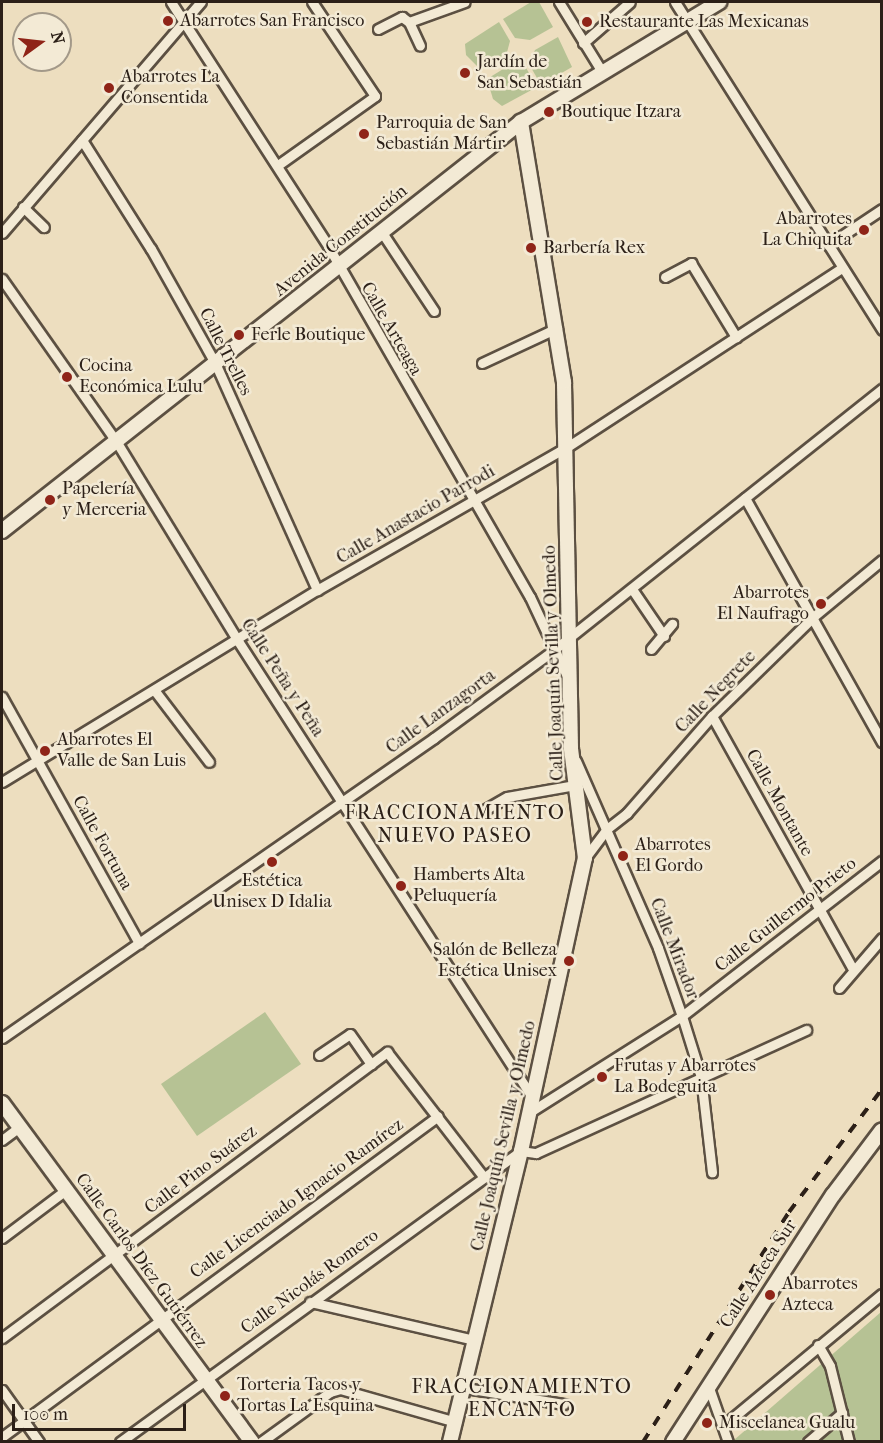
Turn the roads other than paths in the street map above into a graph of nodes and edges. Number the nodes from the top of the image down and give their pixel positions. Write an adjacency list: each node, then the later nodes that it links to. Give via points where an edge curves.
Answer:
1 (171, 2): 11 (street, Calle Arteaga)
2 (201, 2): 11 (street)
3 (312, 2): 18 (street, via 375,96)
4 (465, 2): 10 (street)
5 (559, 2): 13 (street)
6 (630, 2): 13 (street)
7 (675, 2): 9 (street)
8 (719, 2): 9 (street, Avenida Constitución)
9 (689, 18): 15 (street, Avenida Constitución); 24 (street, via 746,119)
10 (410, 22): 12 (street, via 402,17); 14 (street)
11 (183, 24): 17 (street); 18 (street, Calle Arteaga)
12 (378, 29)
13 (583, 42): 15 (street)
14 (420, 46)
15 (602, 70): 16 (street, Avenida Constitución)
16 (521, 122): 22 (street, Avenida Constitución); 30 (street, Calle Joaquín Sevilla y Olmedo)
17 (82, 140): 19 (street); 34 (street, Calle Trelles, via 152,249)
18 (278, 165): 25 (street, Calle Arteaga)
19 (22, 207): 21 (street); 23 (street)
20 (882, 209): 24 (street)
21 (44, 227)
22 (381, 231): 25 (street, Avenida Constitución); 29 (street)
23 (2, 233)
24 (828, 244): 26 (street)
25 (336, 267): 34 (street, Avenida Constitución); 39 (street, Calle Arteaga)
26 (842, 268): 31 (street); 32 (street, Calle Anastacio Parrodi)
27 (665, 277): 32 (street, via 691,263)
28 (2, 279): 36 (street, Calle Peña y Peña)
29 (434, 311)
30 (557, 328): 33 (street); 37 (street, Calle Joaquín Sevilla y Olmedo)
31 (882, 330)
32 (736, 337): 37 (street, Calle Anastacio Parrodi)
33 (482, 363)
34 (216, 365): 36 (street, Avenida Constitución); 43 (street, Calle Trelles)
35 (882, 389): 38 (street, Calle Lanzagorta)
36 (116, 441): 40 (street, Avenida Constitución); 48 (street, Calle Peña y Peña)
37 (567, 447): 39 (street, Calle Anastacio Parrodi); 46 (street, Calle Joaquín Sevilla y Olmedo)
38 (745, 498): 42 (street, Calle Lanzagorta); 44 (street)
39 (473, 501): 43 (street, Calle Anastacio Parrodi); 49 (street, Calle Arteaga, via 530,597)
40 (2, 531)
41 (882, 560): 44 (street, Calle Negrete)
42 (632, 589): 46 (street, Calle Lanzagorta); 47 (street)
43 (317, 590): 48 (street, Calle Anastacio Parrodi)
44 (813, 618): 54 (street, Calle Negrete); 55 (street)
45 (672, 624): 47 (street)
46 (570, 636): 49 (street, Calle Lanzagorta); 51 (street, Calle Joaquín Sevilla y Olmedo)
47 (664, 636): 50 (street)
48 (238, 641): 52 (street, Calle Anastacio Parrodi); 61 (street, Calle Peña y Peña)
49 (555, 649): 51 (street, Calle Arteaga); 61 (street, Calle Lanzagorta)
50 (651, 649)
51 (569, 681): 56 (street, Calle Joaquín Sevilla y Olmedo)
52 (155, 691): 57 (street, Calle Anastacio Parrodi); 58 (street)
53 (2, 697): 57 (street, Calle Fortuna)
54 (712, 716): 63 (street, Calle Negrete, via 627,813); 66 (street, Calle Montante)
55 (882, 742)
56 (571, 748): 60 (street, Calle Joaquín Sevilla y Olmedo); 63 (street, Calle Mirador)
57 (38, 761): 59 (street, Calle Anastacio Parrodi); 68 (street, Calle Fortuna)
58 (209, 762)
59 (2, 782)
60 (575, 785): 62 (street, via 507,797); 64 (street, Calle Joaquín Sevilla y Olmedo)
61 (343, 802): 68 (street, Calle Lanzagorta); 77 (street, Calle Peña y Peña)
62 (486, 809)
63 (608, 828): 64 (street, Calle Negrete); 71 (street, Calle Mirador)
64 (585, 858): 77 (street, Calle Joaquín Sevilla y Olmedo)
65 (882, 861): 66 (street, Calle Guillermo Prieto)
66 (819, 909): 69 (street, Calle Montante); 71 (street, Calle Guillermo Prieto)
67 (882, 938): 69 (street)
68 (140, 943): 73 (street, Calle Lanzagorta)
69 (852, 968): 70 (street)
70 (839, 988)
71 (682, 1016): 76 (street, Calle Mirador); 79 (street, Calle Guillermo Prieto)
72 (806, 1030): 76 (street)
73 (2, 1038)
74 (319, 1055): 75 (street, via 350,1034)
75 (371, 1064): 80 (street, Calle Pino Suárez, via 391,1053); 89 (street, Calle Pino Suárez)
76 (701, 1077): 84 (street, via 536,1153); 85 (street, Calle Mirador)
77 (532, 1097): 79 (street, Calle Joaquín Sevilla y Olmedo)
78 (2, 1103): 81 (street, Calle Carlos Díez Gutiérrez)
79 (530, 1112): 84 (street, Calle Joaquín Sevilla y Olmedo)
80 (438, 1116): 86 (street); 92 (street, Calle Licenciado Ignacio Ramírez)
81 (19, 1126): 83 (street); 87 (street, Calle Carlos Díez Gutiérrez)
82 (882, 1130): 97 (street, Calle Azteca Sur, via 833,1195)
83 (2, 1140)
84 (521, 1151): 86 (street, Calle Nicolás Romero); 94 (street, Calle Joaquín Sevilla y Olmedo)
85 (712, 1172)
86 (483, 1176): 91 (street, Calle Nicolás Romero)
87 (66, 1190): 88 (street); 89 (street, Calle Carlos Díez Gutiérrez)
88 (2, 1238)
89 (114, 1255): 92 (street, Calle Carlos Díez Gutiérrez); 93 (street, Calle Pino Suárez)
90 (882, 1294): 95 (street)
91 (310, 1302): 94 (street); 96 (street, Calle Nicolás Romero)
92 (162, 1319): 96 (street, Calle Carlos Díez Gutiérrez); 102 (street, Calle Licenciado Ignacio Ramírez)
93 (2, 1338)
94 (475, 1340): 98 (street, Calle Joaquín Sevilla y Olmedo)
95 (818, 1345): 101 (street, via 830,1366); 104 (street)
96 (206, 1378): 107 (street, Calle Nicolás Romero); 108 (street, Calle Carlos Díez Gutiérrez)
97 (708, 1385): 104 (street); 111 (street, Calle Azteca Sur)
98 (465, 1388): 100 (street); 103 (street, Calle Joaquín Sevilla y Olmedo)
99 (2, 1390): 102 (street)
100 (564, 1404)
101 (842, 1413): 113 (street); 114 (street)
102 (24, 1420): 105 (street, Calle Licenciado Ignacio Ramírez); 106 (street)
103 (456, 1422): 109 (street, via 340,1389 330,1392); 110 (street, Calle Joaquín Sevilla y Olmedo)
104 (724, 1425): 112 (street)
105 (2, 1437)
106 (39, 1442)
107 (120, 1442)
108 (252, 1442)
109 (261, 1442)
110 (450, 1442)
111 (673, 1442)
112 (728, 1442)
113 (808, 1442)
114 (849, 1442)

